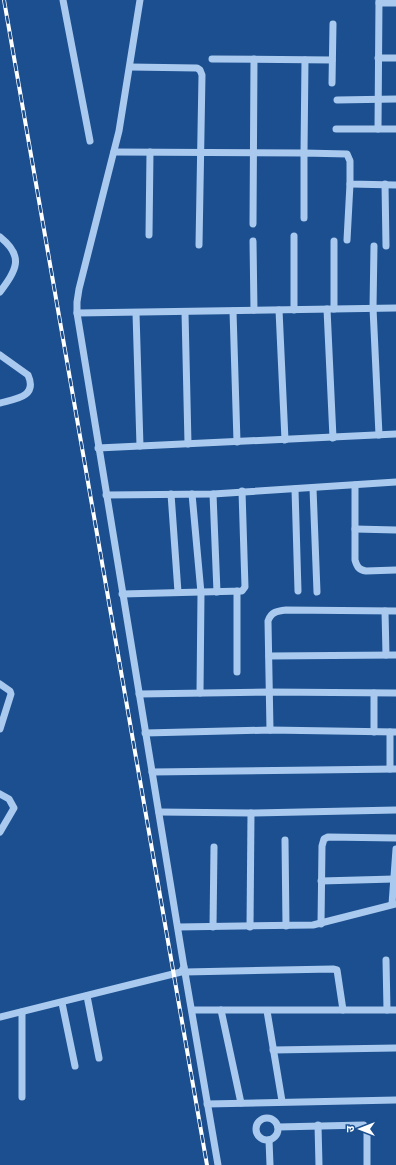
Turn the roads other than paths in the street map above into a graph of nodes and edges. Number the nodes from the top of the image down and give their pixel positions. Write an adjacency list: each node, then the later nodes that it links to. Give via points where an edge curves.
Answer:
1 (63, 0): 20 (street)
2 (140, 0): 12 (street)
3 (379, 2): 4 (street); 6 (street)
4 (396, 3)
5 (333, 24): 11 (street)
6 (378, 58): 7 (street); 16 (street)
7 (396, 58)
8 (212, 59): 9 (street)
9 (254, 59): 10 (street); 24 (street)
10 (305, 60): 11 (street); 25 (street)
11 (332, 60): 13 (street)
12 (130, 67): 21 (street); 23 (street, via 200,70)
13 (332, 83)
14 (396, 99): 16 (street)
15 (337, 100): 16 (street)
16 (378, 100): 18 (street)
17 (336, 129): 18 (street)
18 (378, 129): 19 (street)
19 (396, 129)
20 (90, 141)
21 (114, 152): 22 (street); 50 (street, via 77,302)
22 (150, 152): 23 (street); 31 (street)
23 (200, 152): 24 (street); 37 (street)
24 (253, 154): 25 (street); 30 (street)
25 (304, 154): 26 (street, via 347,154 350,161); 29 (street)
26 (350, 184): 27 (street); 34 (street)
27 (385, 184): 28 (street); 39 (street)
28 (396, 184)
29 (304, 218)
30 (252, 224)
31 (149, 235)
32 (294, 236): 46 (street)
33 (0, 237): 40 (street, via 11,247 15,255 15,265 14,274)
34 (347, 240)
35 (253, 241): 44 (street)
36 (334, 241): 43 (street)
37 (199, 245)
38 (374, 246): 41 (street)
39 (386, 246)
40 (0, 292)
41 (373, 308): 42 (street); 43 (street); 54 (street)
42 (396, 308)
43 (331, 309): 46 (street); 55 (street)
44 (254, 310): 45 (street); 47 (street)
45 (279, 310): 46 (street); 56 (street)
46 (294, 310)
47 (233, 311): 48 (street); 57 (street)
48 (184, 312): 49 (street); 58 (street)
49 (136, 313): 50 (street); 59 (street)
50 (77, 314): 60 (street)
51 (0, 355): 52 (street, via 28,375 30,388 28,394 23,397)
52 (0, 403)
53 (396, 434): 54 (street)
54 (379, 435): 55 (street)
55 (333, 438): 56 (street)
56 (285, 440): 57 (street)
57 (237, 442): 58 (street)
58 (188, 444): 59 (street)
59 (140, 446): 60 (street)
60 (98, 448): 69 (street)
61 (396, 482): 62 (street)
62 (355, 485): 63 (street); 70 (street)
63 (313, 488): 64 (street); 77 (street)
64 (295, 489): 65 (street); 74 (street)
65 (242, 492): 68 (street); 73 (street, via 245,587 242,591)
66 (171, 494): 67 (street); 69 (street); 75 (street)
67 (192, 494): 68 (street); 78 (street)
68 (213, 494): 76 (street)
69 (106, 495): 79 (street)
70 (355, 529): 71 (street); 72 (street, via 357,566 366,571)
71 (396, 530)
72 (396, 570)
73 (237, 591): 76 (street); 85 (street)
74 (298, 591)
75 (178, 592): 78 (street); 79 (street)
76 (218, 592): 78 (street)
77 (317, 592)
78 (201, 593): 88 (street)
79 (122, 594): 91 (street)
80 (385, 611): 81 (street); 82 (street); 84 (street, via 275,611 268,621)
81 (396, 611)
82 (386, 655): 83 (street); 84 (street)
83 (396, 655)
84 (269, 656): 87 (street)
85 (237, 672)
86 (0, 684): 92 (street, via 11,694)
87 (269, 692): 88 (street); 89 (street); 94 (street)
88 (200, 693): 91 (street)
89 (374, 693): 90 (street); 95 (street)
90 (396, 693)
91 (139, 694): 97 (street)
92 (1, 720): 93 (street)
93 (0, 729)
94 (270, 730): 95 (street); 97 (street)
95 (374, 732): 96 (street)
96 (393, 732): 98 (street)
97 (145, 733): 99 (street)
98 (393, 769): 99 (street)
99 (152, 772): 102 (street)
100 (0, 794): 104 (street, via 9,799 14,808)
101 (396, 810): 103 (street)
102 (158, 812): 103 (street); 114 (street)
103 (251, 813): 116 (street)
104 (0, 832)
105 (396, 838): 110 (street, via 324,839)
106 (285, 840): 113 (street)
107 (214, 847): 115 (street)
108 (396, 849): 109 (street)
109 (394, 879): 110 (street); 111 (street)
110 (321, 881): 112 (street)
111 (394, 904): 112 (street)
112 (321, 924): 113 (street)
113 (286, 926): 116 (street)
114 (178, 927): 115 (street); 118 (street)
115 (213, 927): 116 (street)
116 (250, 927)
117 (386, 960): 124 (street)
118 (185, 970): 119 (street); 121 (street); 123 (street, via 337,970)
119 (87, 996): 120 (street); 131 (street)
120 (62, 1003): 127 (street); 132 (street)
121 (192, 1010): 122 (street); 137 (street)
122 (221, 1010): 126 (street); 136 (street)
123 (343, 1010): 124 (street); 126 (street)
124 (387, 1010): 125 (street)
125 (396, 1010)
126 (267, 1011): 130 (street)
127 (22, 1012): 128 (street); 133 (street)
128 (0, 1017)
129 (396, 1048): 130 (street)
130 (274, 1050): 135 (street)
131 (99, 1058)
132 (75, 1066)
133 (22, 1096)
134 (396, 1100): 135 (street)
135 (282, 1101): 136 (street)
136 (241, 1103): 137 (street)
137 (207, 1104): 141 (street)
138 (318, 1125): 139 (street); 143 (street); 144 (street, via 364,1125)
139 (278, 1127): 140 (street, via 275,1137); 140 (street, via 274,1120 266,1118 257,1124 257,1135 262,1140)
140 (269, 1140): 142 (street)
141 (218, 1165)
142 (270, 1165)
143 (319, 1165)
144 (367, 1165)

